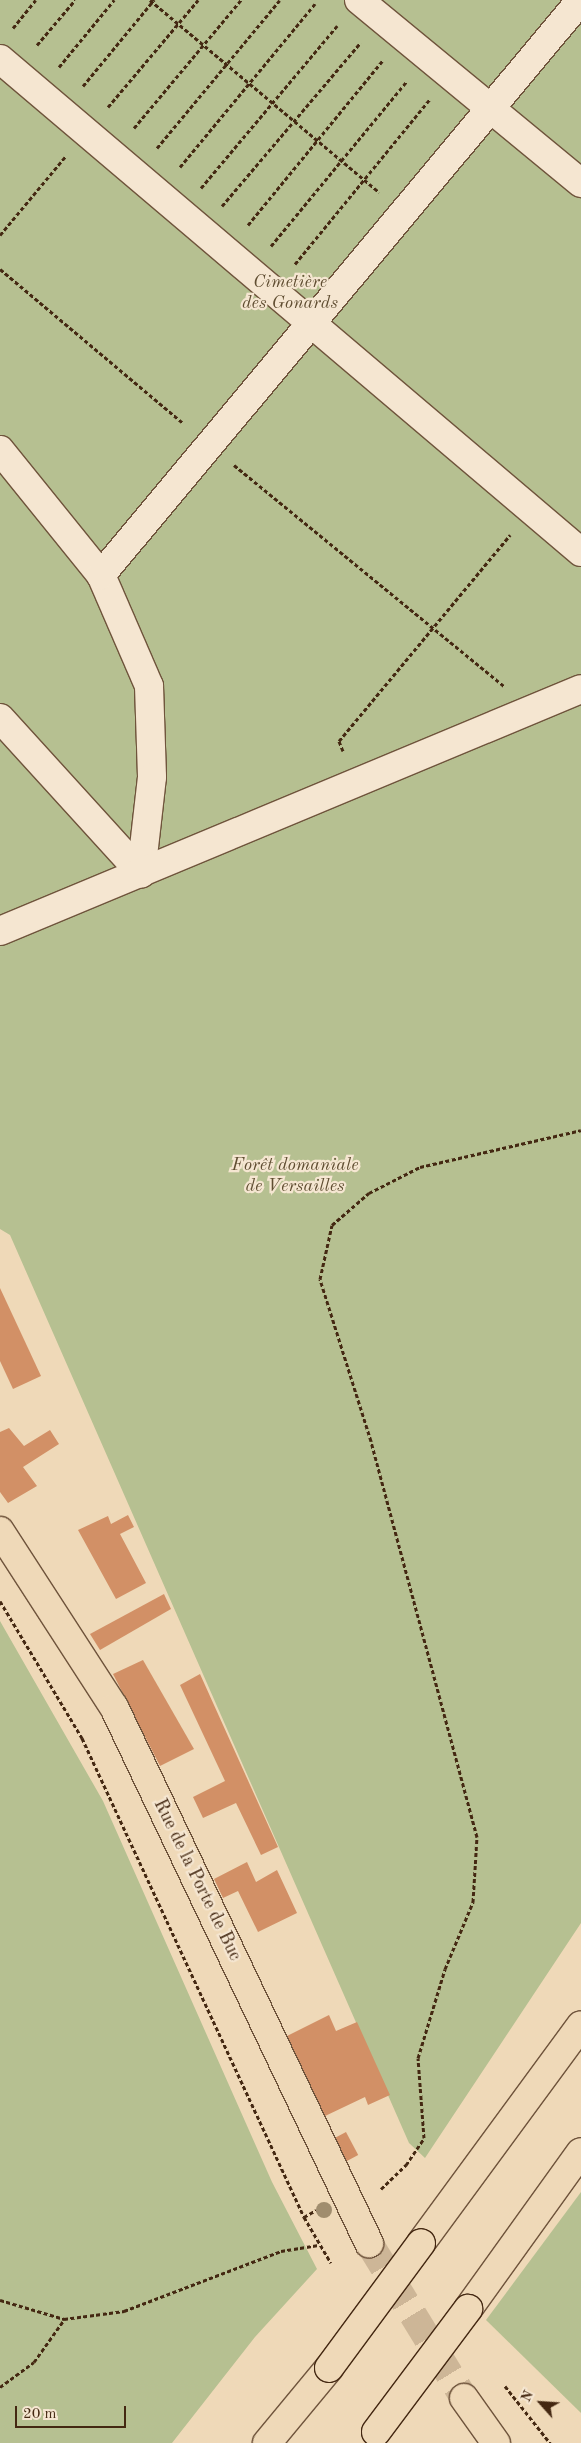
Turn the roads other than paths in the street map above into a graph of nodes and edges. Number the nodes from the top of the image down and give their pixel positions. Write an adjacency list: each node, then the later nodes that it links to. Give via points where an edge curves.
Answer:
1 (359, 0): 4 (lane)
2 (581, 0): 4 (lane)
3 (0, 59): 6 (lane)
4 (491, 106): 5 (lane); 6 (lane)
5 (581, 183)
6 (308, 322): 8 (lane); 9 (lane)
7 (0, 450): 9 (lane)
8 (581, 552)
9 (101, 575): 12 (lane, via 149,686 152,776)
10 (581, 689): 12 (lane)
11 (0, 718): 12 (lane)
12 (141, 873): 13 (lane)
13 (0, 931)
14 (0, 1531): 17 (main road, Rue de la Porte de Buc, via 114,1707)
15 (581, 2025): 20 (main road, bridge, via 329,2368)
16 (581, 2152): 19 (main road, bridge)
17 (370, 2243)
18 (464, 2398): 21 (main road)
19 (371, 2437)
20 (267, 2443)
21 (496, 2443)

